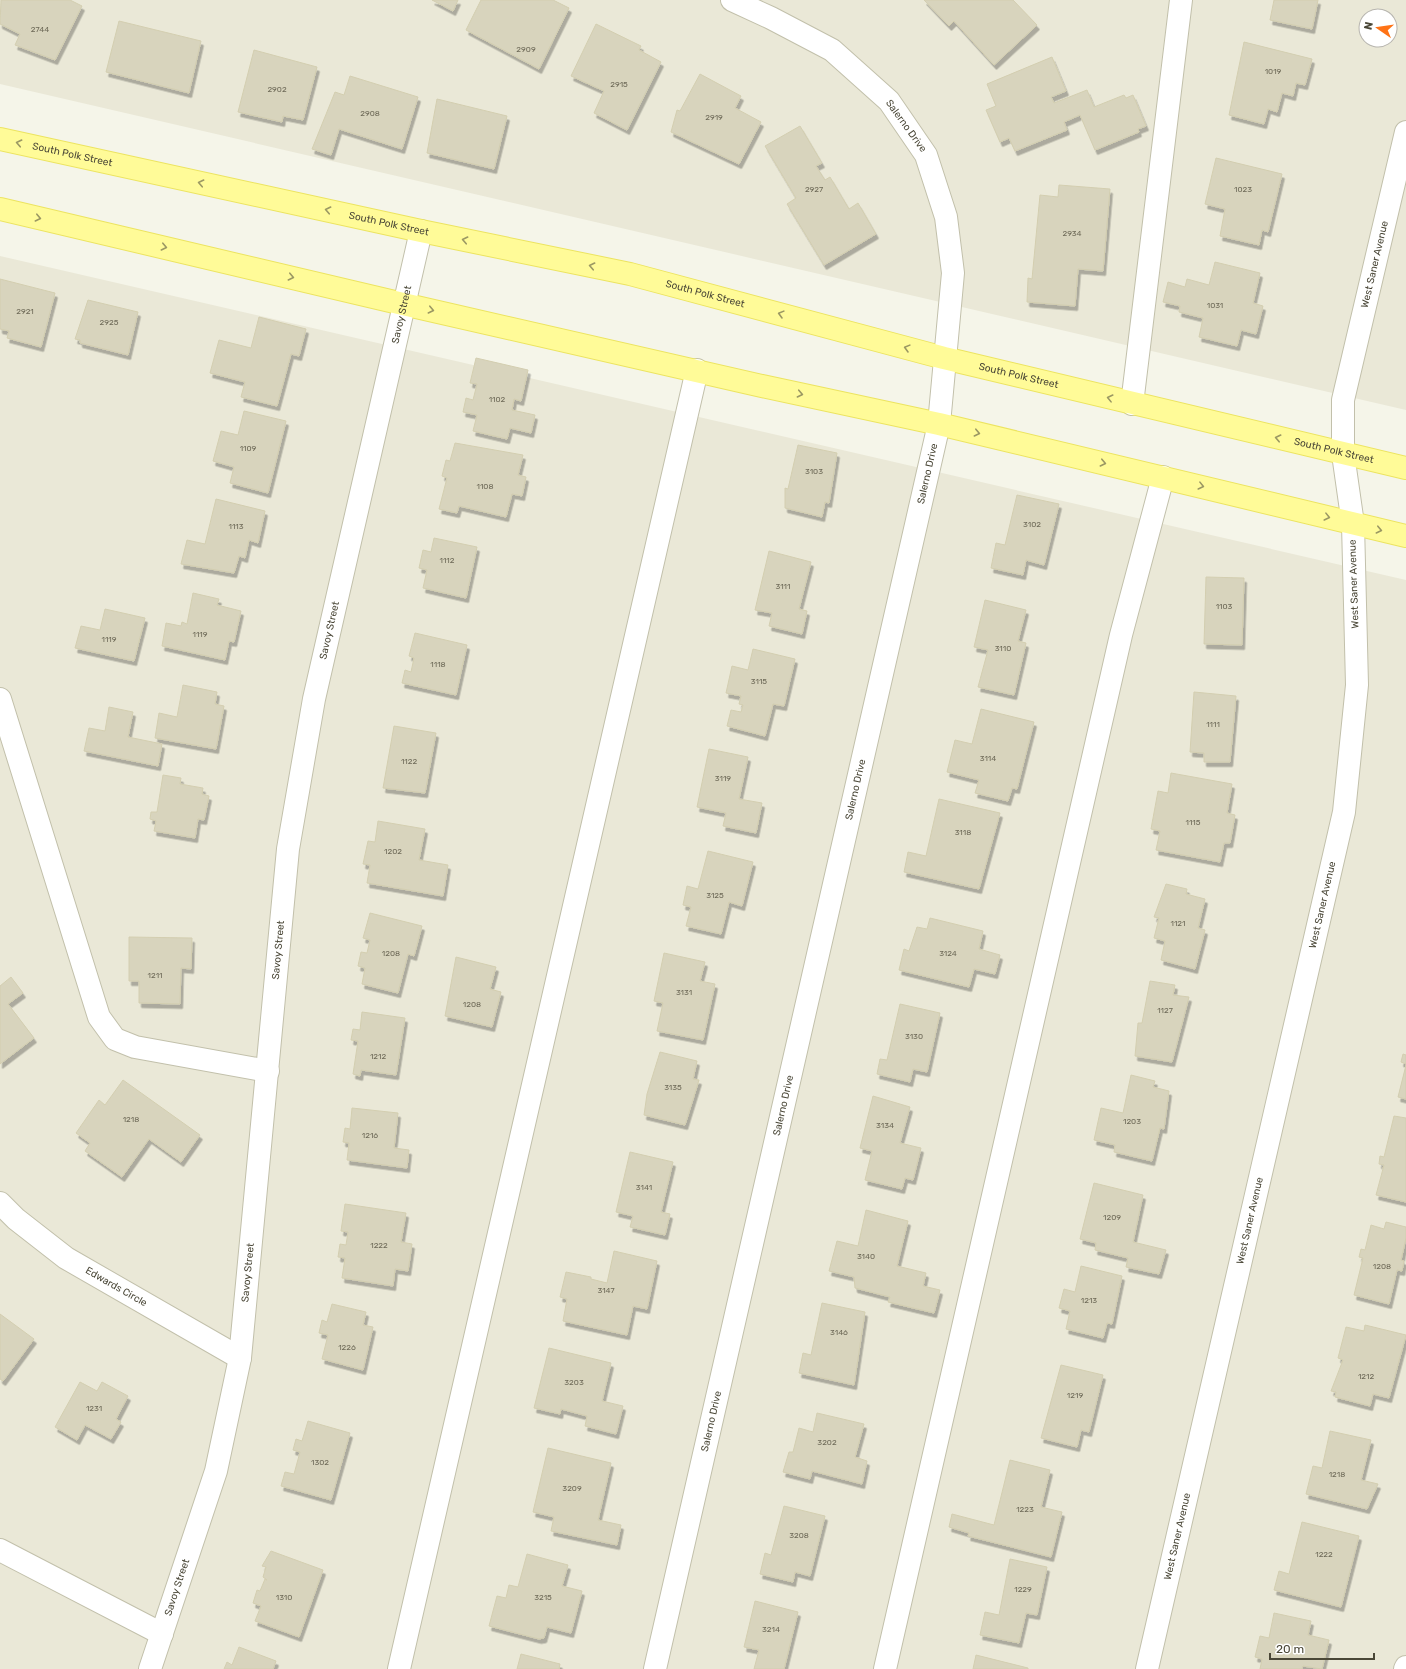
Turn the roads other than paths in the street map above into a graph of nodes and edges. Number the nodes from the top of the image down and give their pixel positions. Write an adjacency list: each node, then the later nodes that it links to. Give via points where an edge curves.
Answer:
1 (732, 0): 8 (street, Salerno Drive, via 832,50 889,101 926,155 946,217 953,273)
2 (1182, 0): 10 (street)
3 (1406, 132): 12 (street, West Saner Avenue, via 1343,400)
4 (0, 139): 6 (main road, South Polk Street, one-way to 4)
5 (0, 209): 7 (main road, one-way to 7)
6 (420, 231): 7 (street, Savoy Street); 8 (main road, South Polk Street, one-way to 6, via 630,274)
7 (403, 304): 9 (main road, one-way to 9); 18 (street, Savoy Street, via 313,707 288,849)
8 (944, 358): 10 (main road, South Polk Street, one-way to 8); 11 (street, Salerno Drive)
9 (697, 370): 11 (main road, one-way to 11); 24 (street)
10 (1132, 404): 12 (main road, South Polk Street, one-way to 10)
11 (939, 424): 14 (main road, one-way to 14); 25 (street, Salerno Drive)
12 (1343, 454): 13 (main road, South Polk Street); 15 (street, West Saner Avenue)
13 (1406, 468)
14 (1163, 477): 15 (main road, one-way to 15); 26 (street, via 1121,635)
15 (1353, 524): 16 (main road, one-way to 16); 27 (street, West Saner Avenue, via 1357,685 1344,812)
16 (1406, 536)
17 (0, 699): 18 (street, via 99,1017 115,1039 134,1047)
18 (268, 1071): 20 (street, Savoy Street)
19 (0, 1203): 20 (street, Edwards Circle, via 16,1219 66,1258)
20 (240, 1358): 22 (street, Savoy Street, via 216,1471)
21 (0, 1550): 22 (street)
22 (162, 1634): 23 (street, Savoy Street)
23 (150, 1669)
24 (399, 1669)
25 (655, 1669)
26 (885, 1669)
27 (1147, 1669)

